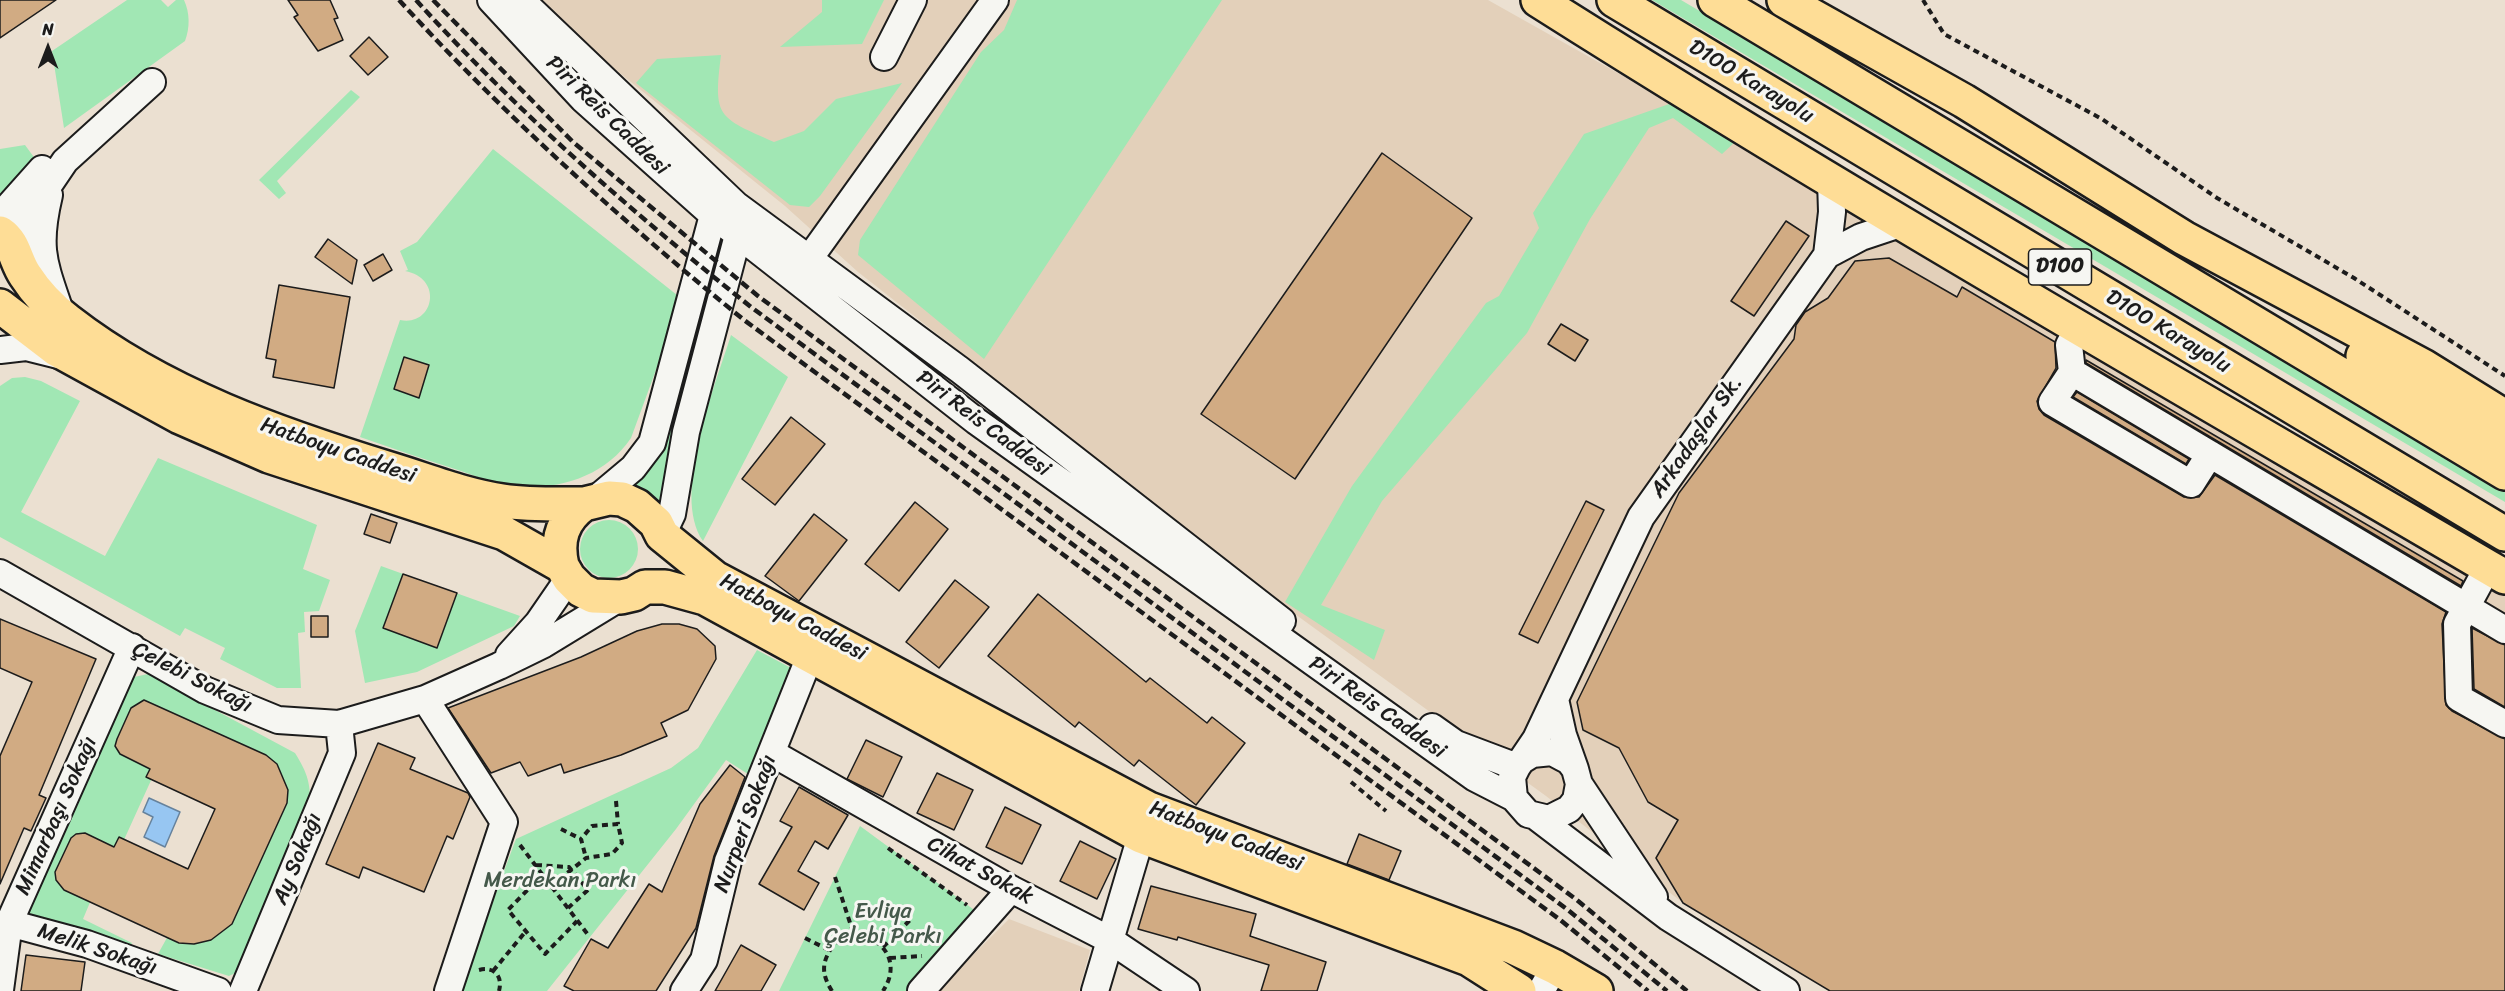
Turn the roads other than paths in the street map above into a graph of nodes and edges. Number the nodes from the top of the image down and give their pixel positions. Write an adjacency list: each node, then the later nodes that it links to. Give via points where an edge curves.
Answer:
1 (491, 0): 12 (street, Piri Reis Caddesi, via 583,99)
2 (521, 0): 12 (street, Piri Reis Caddesi)
3 (913, 0): 9 (street)
4 (995, 0): 19 (street)
5 (1539, 0): 11 (main road)
6 (1614, 0): 32 (main road, D100 Karayolu / D100)
7 (1715, 0): 30 (main road, D100)
8 (1785, 0): 16 (main road, via 1965,101)
9 (884, 57)
10 (53, 176): 13 (street, via 64,161 152,82 56,153); 17 (street); 22 (street, via 41,250)
11 (1831, 180): 14 (main road); 18 (street, Arkadaşlar Sk.)
12 (725, 210): 15 (street, Piri Reis Caddesi); 19 (street, Piri Reis Caddesi); 31 (street, via 652,443 633,468)
13 (0, 216)
14 (1903, 223): 18 (street, via 1861,237); 23 (main road)
15 (738, 235): 33 (street, via 686,432 672,514); 50 (street, Piri Reis Caddesi, via 976,421 1475,778)
16 (2184, 238): 27 (main road, via 2423,366); 28 (main road)
17 (10, 247): 20 (main road, via 13,279); 22 (main road, Hatboyu Caddesi, via 24,274)
18 (1827, 255): 44 (street, Arkadaşlar Sk., via 1641,517)
19 (809, 259): 48 (street, Piri Reis Caddesi, via 960,370 1300,634 1456,744)
20 (0, 292)
21 (0, 306): 25 (main road, Hatboyu Caddesi)
22 (63, 317): 31 (main road, Hatboyu Caddesi, via 94,342 143,372 263,426 501,501)
23 (2079, 327): 26 (street, via 2069,345); 35 (main road)
24 (0, 350): 25 (street, via 47,350)
25 (79, 363): 34 (main road, Hatboyu Caddesi, via 180,417 268,456 504,533)
26 (2072, 372): 29 (street); 29 (street, via 2052,402 2191,484)
27 (2505, 417)
28 (2505, 448)
29 (2210, 454): 38 (street)
30 (2505, 473)
31 (590, 502): 33 (main road, Hatboyu Caddesi, via 622,499 638,506 656,523); 34 (main road, via 574,512 561,532 559,551)
32 (2505, 534)
33 (662, 535): 37 (main road, via 659,563); 57 (main road, Hatboyu Caddesi, via 715,578 1149,809 1435,915)
34 (565, 572): 37 (main road, Hatboyu Caddesi, via 581,590 594,596); 42 (street, via 538,623)
35 (2497, 572): 38 (street)
36 (1, 573): 40 (street, Çelebi Sokağı)
37 (633, 592): 41 (main road, Hatboyu Caddesi, via 664,587 705,598); 42 (street, Çelebi Sokağı)
38 (2466, 607): 39 (street); 46 (street, via 2457,624 2459,698)
39 (2505, 630)
40 (132, 647): 45 (street, Çelebi Sokağı, via 205,690 278,720); 55 (street, Mimarbaşı Sokağı)
41 (810, 656): 47 (street, Nurperi Sokağı); 52 (main road, Hatboyu Caddesi)
42 (499, 666): 43 (street, Çelebi Sokağı)
43 (425, 699): 45 (street, Çelebi Sokağı); 61 (street, via 504,822)
44 (1555, 699): 48 (street, Arkadaşlar Sk.); 49 (street)
45 (339, 724): 60 (street, Ay Sokağı, via 342,753)
46 (2505, 724)
47 (772, 753): 53 (street, Cihat Sokak); 62 (street, Nurperi Sokağı, via 728,861 704,960)
48 (1520, 763): 49 (street, via 1532,754 1552,752 1569,761); 50 (street, via 1512,777)
49 (1577, 777): 51 (street, via 1576,800 1569,809 1549,819); 54 (street)
50 (1514, 798): 51 (street, via 1520,807)
51 (1538, 818): 54 (street)
52 (1141, 836): 56 (street); 66 (main road, Hatboyu Caddesi, via 1469,958)
53 (1011, 889): 56 (street, Cihat Sokak); 63 (street)
54 (1668, 917): 68 (street)
55 (9, 923): 58 (street, Mimarbaşı Sokağı); 59 (street, Melik Sokağı, via 87,944)
56 (1110, 940): 64 (street); 65 (street, Cihat Sokak)
57 (1548, 979): 67 (main road, Hatboyu Caddesi)
58 (0, 990)
59 (218, 991)
60 (243, 991)
61 (448, 991)
62 (684, 991)
63 (921, 991)
64 (1095, 991)
65 (1186, 991)
66 (1519, 991)
67 (1596, 991)
68 (1786, 991)

